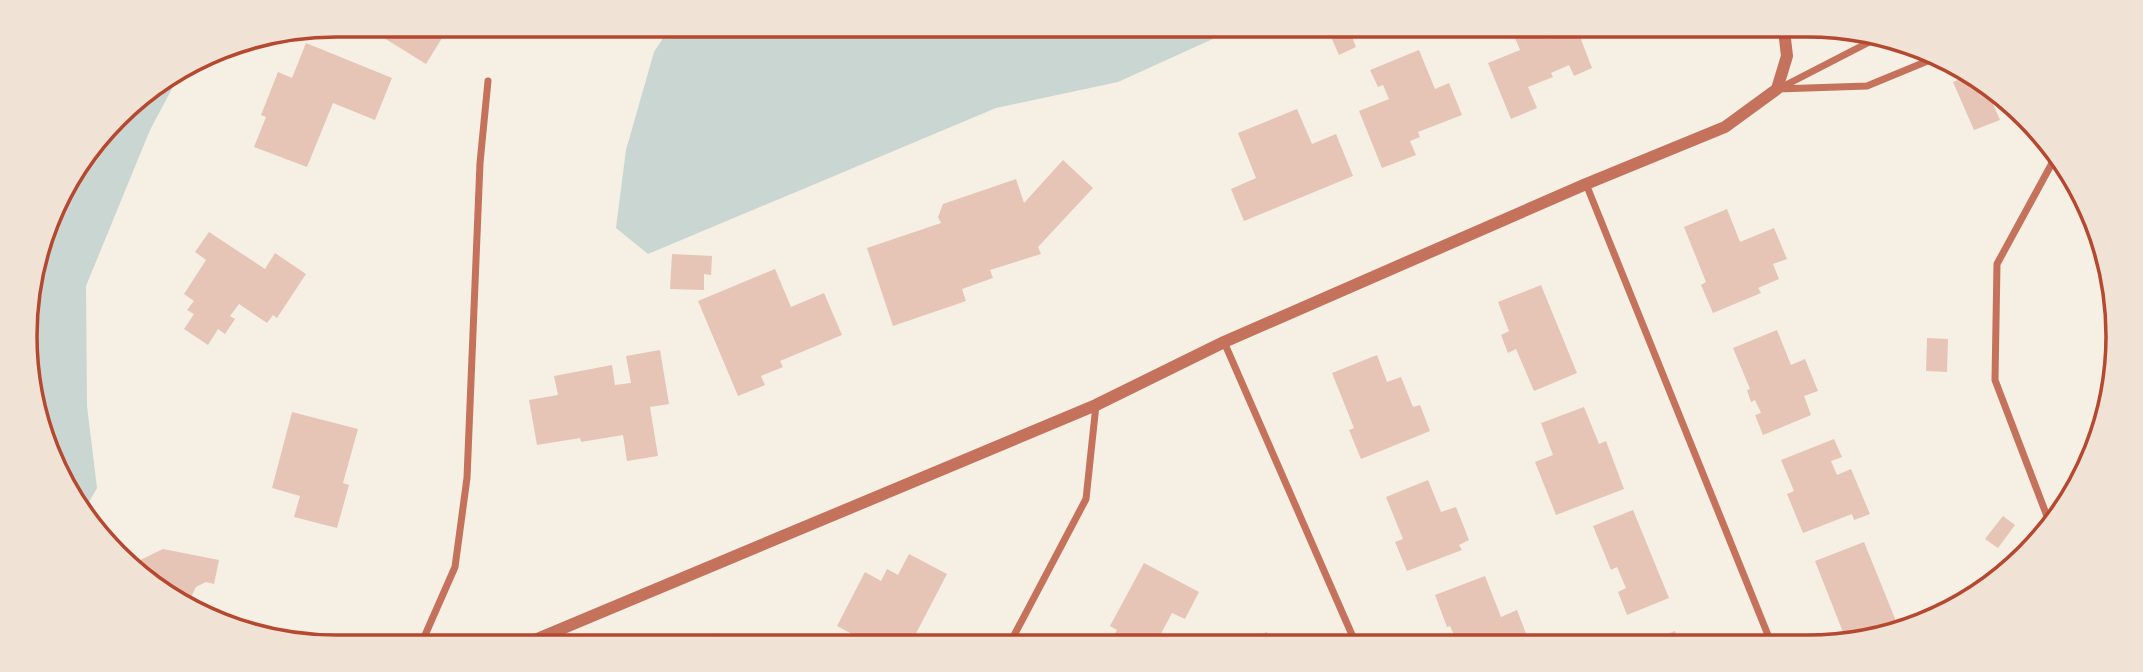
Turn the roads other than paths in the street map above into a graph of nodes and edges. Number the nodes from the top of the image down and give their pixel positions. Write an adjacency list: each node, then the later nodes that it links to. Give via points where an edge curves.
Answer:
1 (1785, 37): 5 (street, via 1787,56)
2 (1867, 43): 5 (street)
3 (1926, 62): 5 (street, via 1867,86)
4 (488, 82): 11 (street, via 480,163 467,478 455,566)
5 (1777, 89): 7 (street, via 1725,127)
6 (2052, 164): 10 (street, via 1997,264 1995,380)
7 (1586, 184): 8 (street); 15 (street)
8 (1224, 342): 9 (street); 14 (street)
9 (1096, 405): 12 (street); 13 (street, via 1086,499)
10 (2046, 515)
11 (425, 635)
12 (547, 635)
13 (1014, 635)
14 (1352, 635)
15 (1768, 635)

